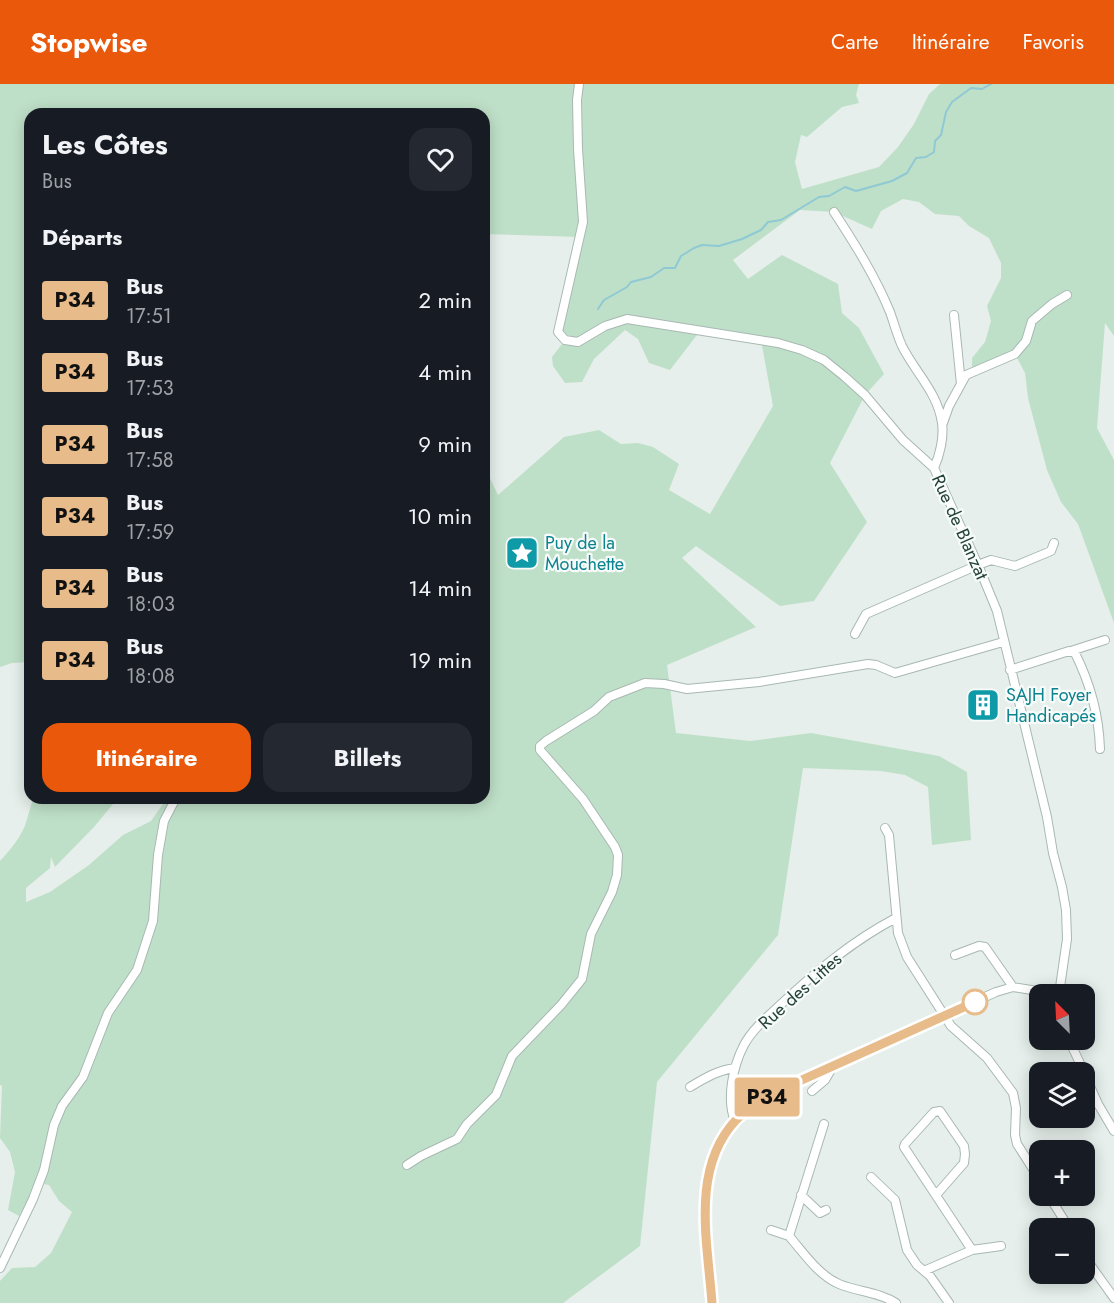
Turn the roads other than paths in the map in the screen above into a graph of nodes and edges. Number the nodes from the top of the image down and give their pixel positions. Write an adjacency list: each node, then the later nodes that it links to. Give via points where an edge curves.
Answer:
1 (579, 84): 7 (street, Rue de Blanzat, via 582,222 558,332 565,340 578,342 605,326 627,319 802,350 824,360 845,377)
2 (834, 212): 6 (street, via 859,250 903,348 930,391)
3 (1067, 295): 5 (street, via 1032,321 1026,341 1015,354 966,375)
4 (954, 315): 5 (street)
5 (961, 384): 6 (street)
6 (942, 424): 7 (street, via 940,455)
7 (934, 468): 9 (street, Rue de Blanzat)
8 (1054, 543): 9 (street, via 1051,551 1016,566 991,560)
9 (978, 564): 10 (street, via 866,614); 12 (street, Rue de Blanzat, via 997,611)
10 (855, 634)
11 (1105, 640): 13 (street)
12 (1003, 642): 14 (street, Rue de Blanzat); 33 (street, via 895,673 868,664 687,690 645,683 609,697 540,746 615,847 618,867 612,892 591,934 582,979 512,1056 496,1095 457,1139)
13 (1069, 651): 14 (street); 15 (street, via 1075,653 1090,691)
14 (1010, 669): 20 (street, Rue de Blanzat, via 1066,910 1067,939)
15 (1100, 749)
16 (173, 804): 42 (street, via 164,821 158,855 153,921 137,970 108,1013 83,1077 62,1106 38,1188)
17 (885, 828): 18 (street, via 889,835)
18 (897, 918): 23 (street, via 907,957); 25 (street, Rue des Littes, via 825,964 799,987 755,1030 744,1044)
19 (955, 956): 21 (street, via 986,946)
20 (1058, 984)
21 (1013, 987): 22 (street); 23 (street)
22 (1029, 990)
23 (944, 1017): 24 (street); 32 (street, via 987,1058 1013,1093 1017,1144)
24 (832, 1067): 27 (street); 29 (street, via 773,1093)
25 (735, 1068): 26 (street, via 705,1077); 29 (street, Rue des Littes, via 731,1112)
26 (690, 1087)
27 (812, 1091)
28 (1095, 1097): 31 (street)
29 (735, 1121): 46 (street, via 717,1150 706,1188)
30 (824, 1124): 35 (street)
31 (1114, 1131)
32 (1029, 1163)
33 (407, 1165)
34 (871, 1177): 43 (street, via 895,1200 907,1250 917,1265)
35 (801, 1195): 37 (street, via 820,1213); 39 (street)
36 (936, 1195): 36 (street, via 904,1147 934,1112 940,1111 965,1154 964,1163); 41 (street)
37 (826, 1210)
38 (771, 1230): 39 (street)
39 (789, 1236): 47 (street, via 818,1268 839,1284)
40 (1001, 1246): 41 (street)
41 (972, 1250): 43 (street)
42 (0, 1268)
43 (926, 1270): 48 (street)
44 (1095, 1271): 45 (street)
45 (1114, 1298)
46 (712, 1303)
47 (896, 1303)
48 (949, 1303)

